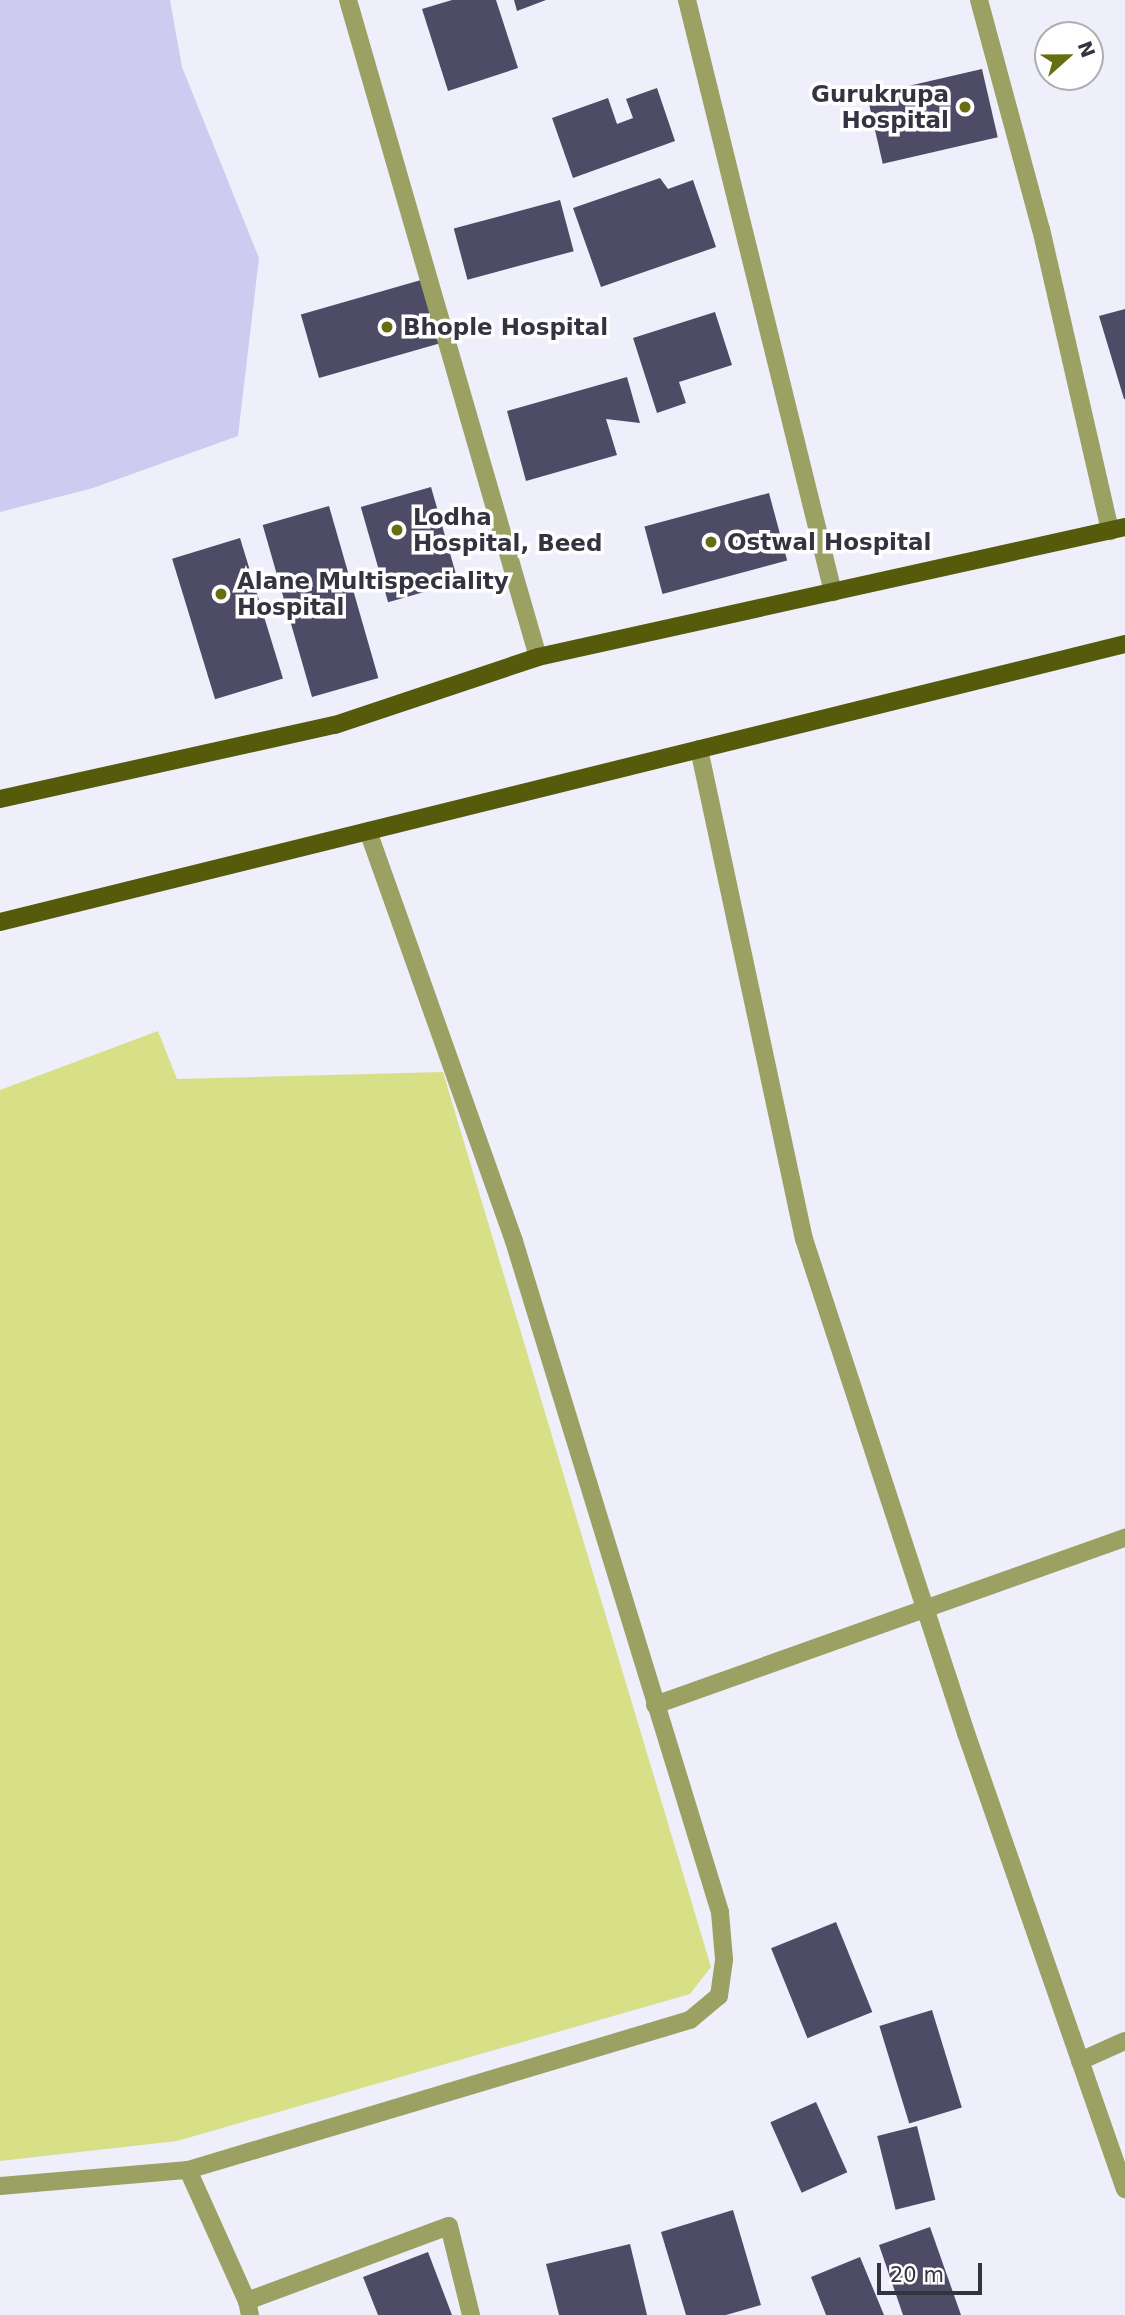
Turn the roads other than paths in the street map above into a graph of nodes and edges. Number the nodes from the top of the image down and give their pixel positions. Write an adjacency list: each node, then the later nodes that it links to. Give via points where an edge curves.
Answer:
1 (348, 0): 7 (street)
2 (687, 0): 5 (street)
3 (979, 0): 4 (street)
4 (1118, 529): 5 (main road)
5 (833, 592): 7 (main road)
6 (1125, 644): 8 (main road)
7 (538, 657): 9 (main road, via 335,725)
8 (699, 749): 10 (main road); 13 (street, via 804,1239)
9 (0, 799)
10 (368, 831): 11 (main road); 14 (street, via 514,1241)
11 (0, 922)
12 (1125, 1538): 13 (street)
13 (926, 1612): 14 (street); 16 (street)
14 (655, 1705): 17 (street, via 720,1912 724,1959 719,1996 690,2020)
15 (1125, 2041): 16 (street)
16 (1080, 2061): 19 (street)
17 (188, 2170): 18 (street); 20 (street)
18 (0, 2186)
19 (1125, 2189)
20 (248, 2308): 21 (street, via 449,2226)
21 (471, 2315)

